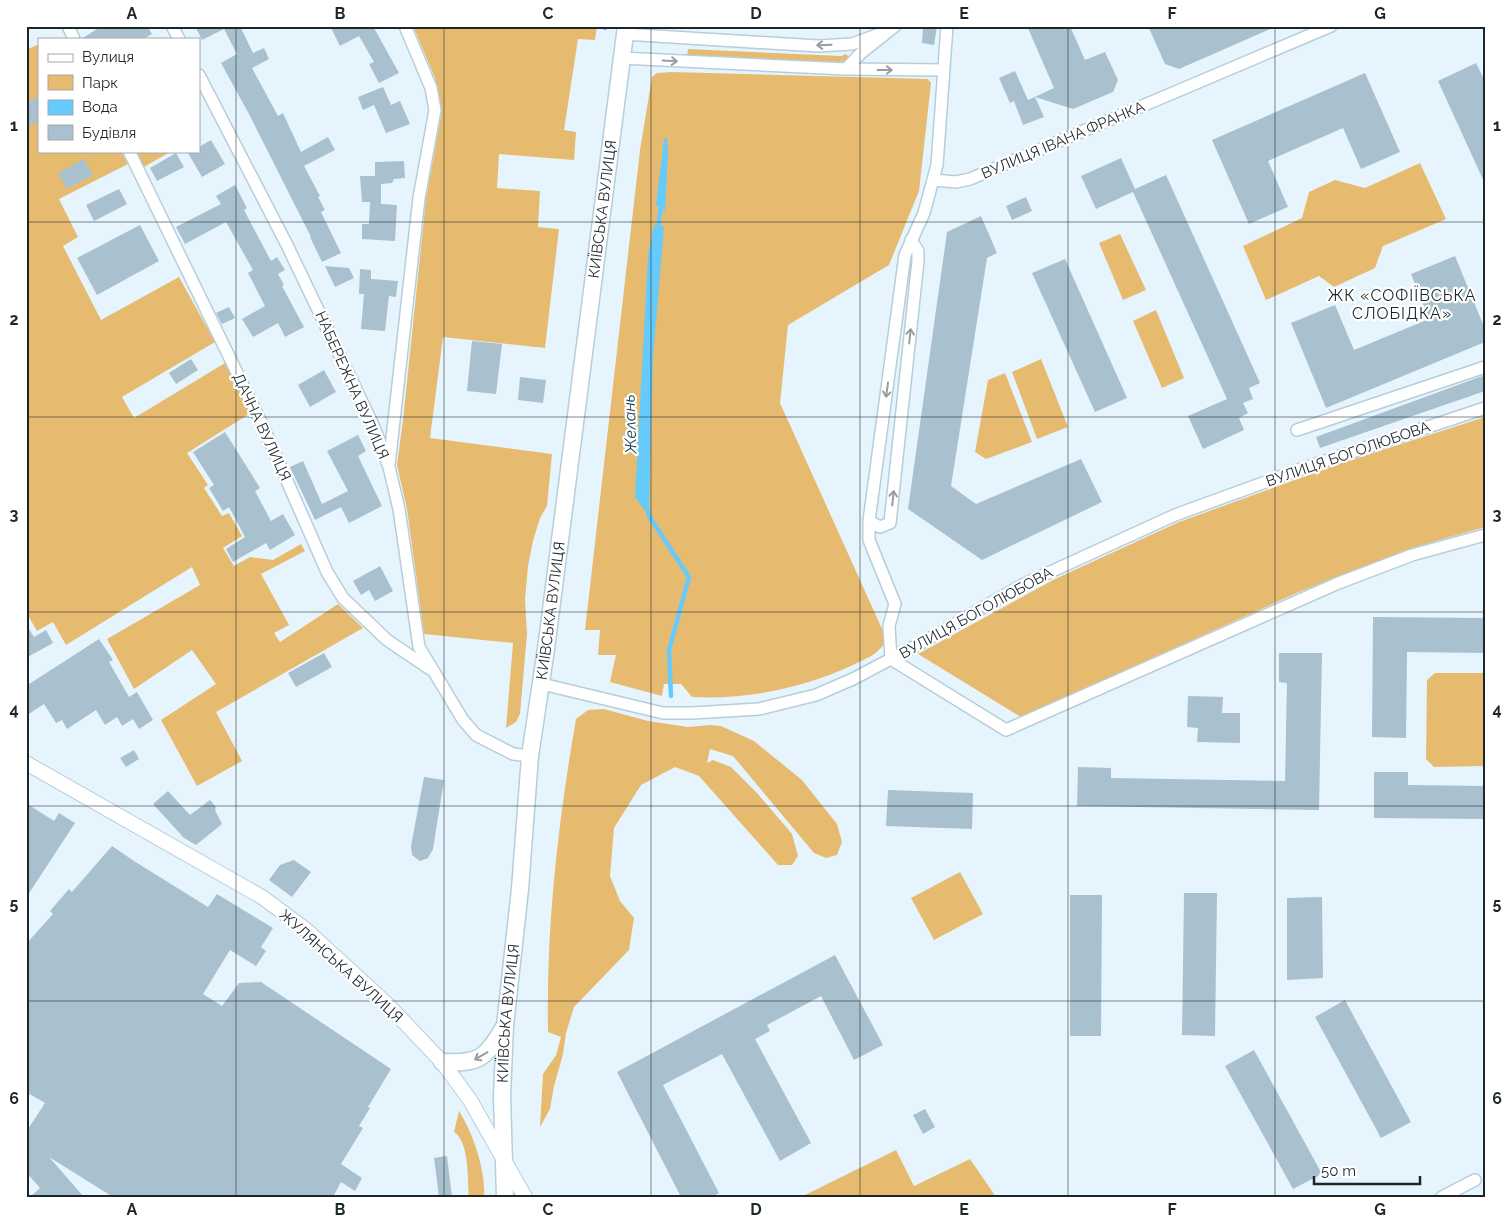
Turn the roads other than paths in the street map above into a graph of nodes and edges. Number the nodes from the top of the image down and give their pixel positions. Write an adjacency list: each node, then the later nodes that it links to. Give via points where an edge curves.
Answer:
1 (68, 26): 8 (street)
2 (172, 26): 9 (street)
3 (405, 26): 20 (street, via 431,88 435,110 419,198)
4 (947, 26): 12 (street)
5 (1331, 26): 15 (street, ВУЛИЦЯ ІВАНА ФРАНКА, via 970,179 956,182)
6 (892, 29): 7 (street, one-way to 7, via 852,44 818,46); 11 (street, via 861,53)
7 (625, 30): 10 (main road, КИЇВСЬКА ВУЛИЦЯ)
8 (74, 38)
9 (178, 38)
10 (621, 58): 11 (street, one-way to 11); 25 (main road, КИЇВСЬКА ВУЛИЦЯ)
11 (846, 70): 12 (street, one-way to 12)
12 (944, 70): 15 (street)
13 (200, 77): 20 (street, НАБЕРЕЖНА ВУЛИЦЯ, via 287,244 374,427)
14 (128, 152): 24 (street, ДАЧНА ВУЛИЦЯ, via 262,424 327,572 343,598 387,640)
15 (934, 180): 16 (street)
16 (911, 240): 21 (street, one-way to 21, via 904,255); 21 (street, one-way to 16, via 880,528 890,524 918,261 918,251)
17 (1485, 368): 19 (street)
18 (1485, 408): 23 (street, ВУЛИЦЯ БОГОЛЮБОВА, via 1175,515 1024,584)
19 (1297, 430)
20 (389, 467): 24 (street, НАБЕРЕЖНА ВУЛИЦЯ, via 399,509 419,647)
21 (870, 521): 23 (street, via 869,540 895,604 889,626)
22 (1485, 535): 23 (street, via 1412,554 1336,584 1006,730)
23 (890, 659): 25 (street, ВУЛИЦЯ БОГОЛЮБОВА, via 816,695 759,709 663,713)
24 (434, 671): 26 (street, НАБЕРЕЖНА ВУЛИЦЯ, via 463,720 476,735 513,754)
25 (542, 684): 26 (main road, КИЇВСЬКА ВУЛИЦЯ)
26 (530, 756): 28 (main road, КИЇВСЬКА ВУЛИЦЯ)
27 (26, 763): 29 (street, ЖУЛЯНСЬКА ВУЛИЦЯ, via 262,897 304,929 389,1006)
28 (505, 1026): 29 (main road, one-way to 29, via 487,1053 476,1060); 30 (main road, КИЇВСЬКА ВУЛИЦЯ)
29 (442, 1062): 30 (street, ЖУЛЯНСЬКА ВУЛИЦЯ, via 470,1100)
30 (504, 1161): 32 (main road, КИЇВСЬКА ВУЛИЦЯ); 33 (street, ЖУЛЯНСЬКА ВУЛИЦЯ)
31 (1474, 1180): 34 (street)
32 (505, 1197)
33 (525, 1197)
34 (1442, 1197)

